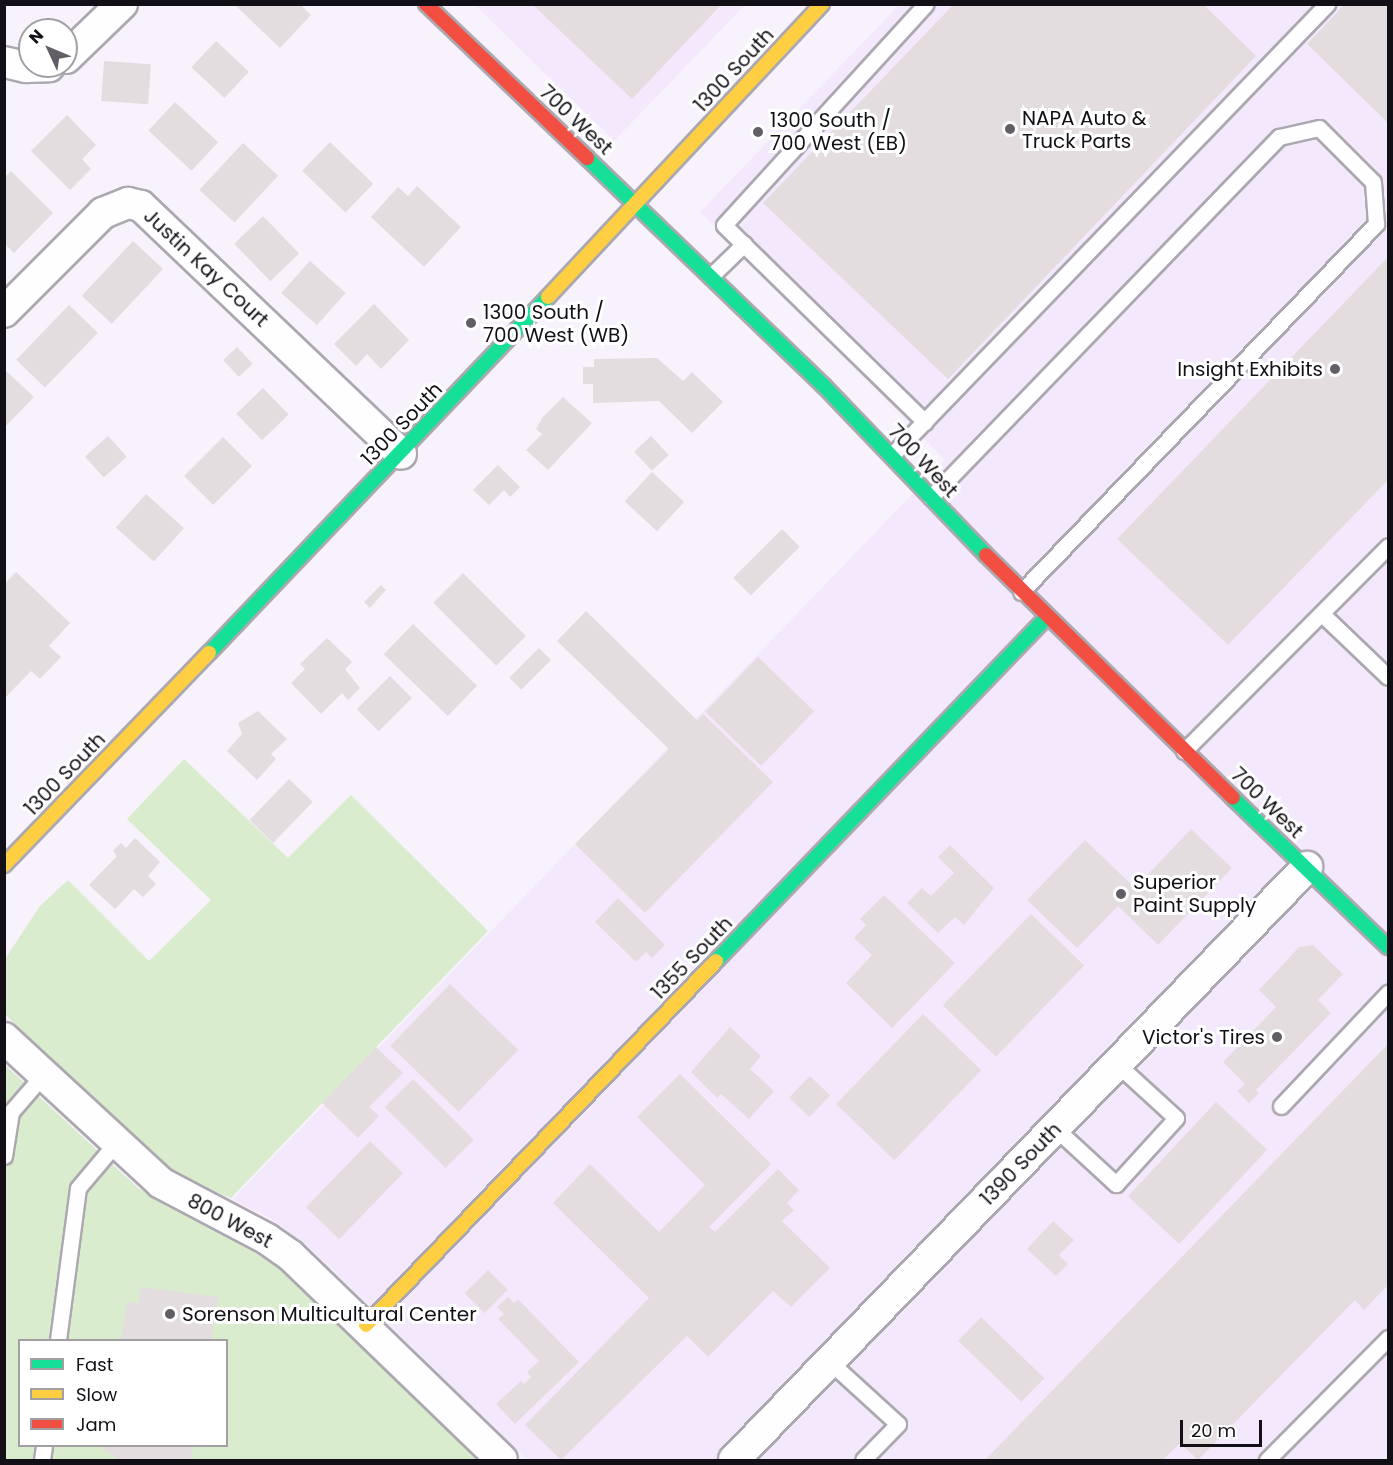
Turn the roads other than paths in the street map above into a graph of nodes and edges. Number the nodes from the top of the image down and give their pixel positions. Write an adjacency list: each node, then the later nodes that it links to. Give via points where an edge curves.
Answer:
1 (122, 4): 8 (street)
2 (426, 4): 7 (street, 700 West)
3 (455, 4): 7 (lane)
4 (822, 4): 9 (street, 1300 South)
5 (926, 4): 10 (lane, via 724,225)
6 (1327, 4): 13 (lane)
7 (441, 19): 9 (street, 700 West)
8 (78, 46)
9 (637, 203): 11 (street, 700 West); 14 (street, 1300 South)
10 (744, 244): 11 (lane); 13 (lane)
11 (711, 276): 15 (street, 700 West)
12 (4, 312): 14 (street, Justin Kay Court, via 103,213 128,203 141,206)
13 (925, 422): 15 (lane)
14 (401, 454): 23 (street, 1300 South)
15 (892, 455): 16 (street, 700 West)
16 (931, 497): 18 (street, 700 West); 18 (lane, via 1279,137 1319,128 1373,182 1376,224)
17 (1389, 546): 19 (lane)
18 (1021, 592): 20 (street, 700 West)
19 (1322, 614): 21 (lane); 22 (lane)
20 (1046, 618): 22 (street, 700 West); 34 (street, 1355 South)
21 (1389, 677)
22 (1184, 751): 24 (street, 700 West)
23 (4, 865)
24 (1307, 867): 25 (street, 700 West); 28 (street, 1390 South)
25 (1389, 947)
26 (1389, 993): 30 (lane)
27 (4, 1038): 29 (street, 800 West)
28 (1117, 1064): 31 (street, 1390 South); 31 (lane, via 1176,1118 1116,1184)
29 (43, 1075): 32 (street, 800 West); 33 (lane, via 11,1113)
30 (1281, 1106)
31 (1055, 1128): 37 (street, 1390 South)
32 (115, 1144): 34 (street, 800 West, via 161,1183 275,1244); 36 (lane, via 78,1188)
33 (4, 1156)
34 (366, 1325): 39 (street, 800 West)
35 (1389, 1338): 41 (lane)
36 (58, 1339)
37 (830, 1362): 38 (street, 1390 South); 40 (lane, via 898,1424)
38 (736, 1460)
39 (502, 1461)
40 (863, 1461)
41 (1267, 1461)

